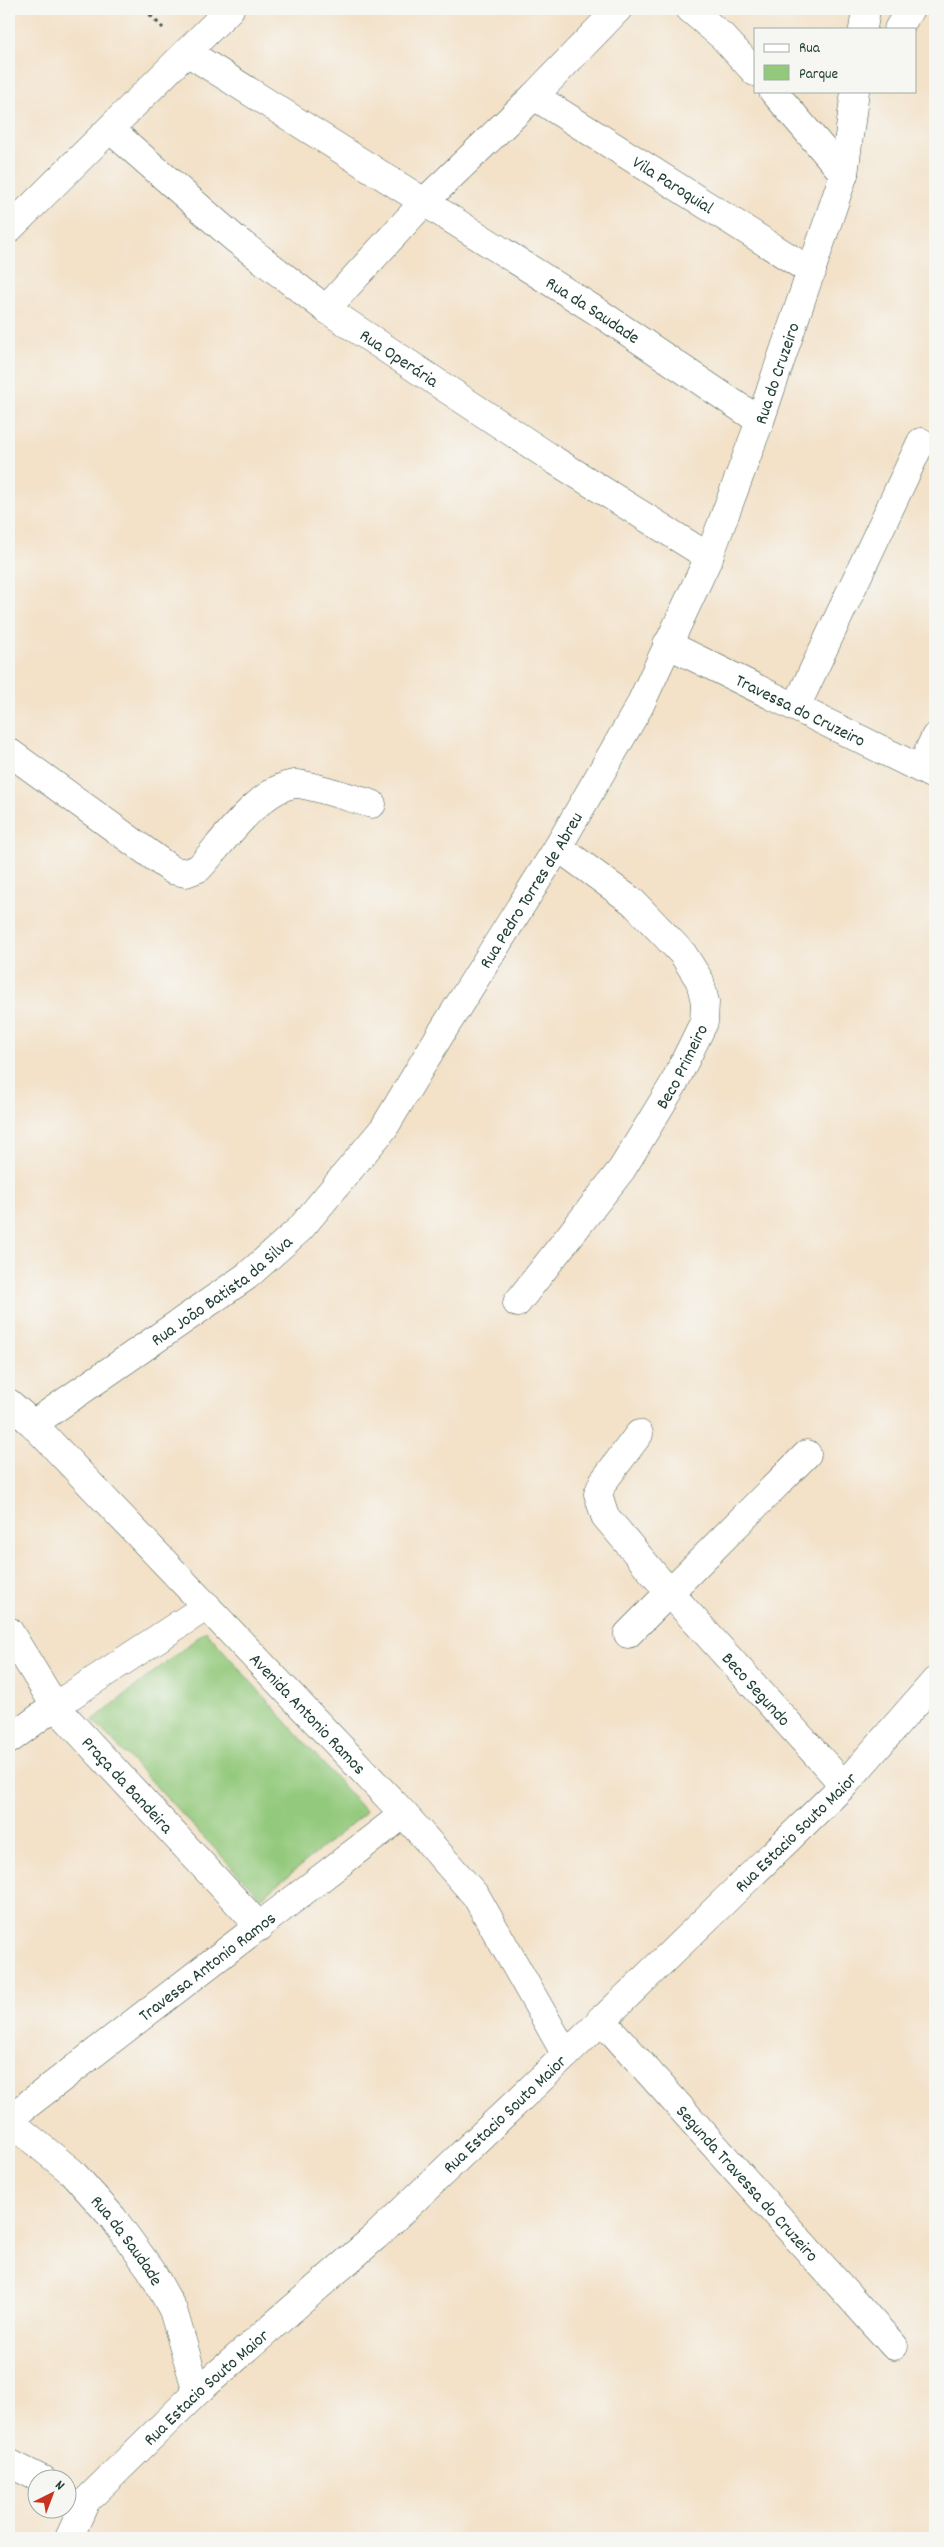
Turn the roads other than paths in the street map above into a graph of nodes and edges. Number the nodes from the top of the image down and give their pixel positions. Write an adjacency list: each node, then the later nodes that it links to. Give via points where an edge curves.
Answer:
1 (230, 9): 8 (street)
2 (618, 9): 11 (street)
3 (690, 9): 9 (street, via 723,37)
4 (866, 9): 6 (street)
5 (910, 9): 7 (street)
6 (863, 28)
7 (899, 28)
8 (187, 52): 13 (street); 15 (street, Rua da Saudade)
9 (754, 71)
10 (774, 92): 14 (street)
11 (534, 96): 15 (street); 17 (street, Vila Paroquial)
12 (857, 97): 14 (street, Rua do Cruzeiro)
13 (111, 130): 16 (street); 18 (street, Rua Operária, via 234,238)
14 (844, 174): 17 (street, Rua do Cruzeiro)
15 (423, 203): 18 (street); 19 (street, Rua da Saudade, via 598,312)
16 (9, 229)
17 (812, 272): 19 (street, Rua do Cruzeiro)
18 (326, 309): 21 (street, Rua Operária, via 554,460)
19 (760, 421): 21 (street, Rua do Cruzeiro)
20 (921, 442): 23 (street)
21 (709, 557): 22 (street, Rua do Cruzeiro)
22 (667, 644): 23 (street, Travessa do Cruzeiro); 28 (street, Rua Pedro Torres de Abreu, via 639,707)
23 (796, 707): 26 (street, Travessa do Cruzeiro)
24 (935, 737): 26 (street)
25 (9, 752): 27 (street, via 172,870 186,872 199,868 261,800 279,789 296,784)
26 (928, 772)
27 (372, 804)
28 (558, 847): 29 (street, Rua Pedro Torres de Abreu); 30 (street, Beco Primeiro, via 633,902 682,954 700,982 705,1002 704,1022 673,1085 622,1169)
29 (384, 1128): 32 (street, Rua João Batista da Silva, via 300,1230 247,1276)
30 (517, 1302)
31 (9, 1403): 32 (street, Avenida Antonio Ramos)
32 (33, 1424): 36 (street, Avenida Antonio Ramos)
33 (639, 1434): 35 (street, Beco Segundo, via 603,1482 598,1494 599,1503 605,1516)
34 (807, 1454): 35 (street)
35 (669, 1592): 38 (street); 42 (street, Beco Segundo)
36 (207, 1606): 40 (street); 43 (street, Avenida Antonio Ramos)
37 (9, 1631): 40 (street, Praça da Bandeira)
38 (628, 1634)
39 (935, 1681): 42 (street, Rua Estacio Souto Maior)
40 (56, 1706): 41 (street); 44 (street, Praça da Bandeira)
41 (9, 1740)
42 (844, 1785): 45 (street, Rua Estacio Souto Maior)
43 (404, 1814): 44 (street, Travessa Antonio Ramos); 46 (street, Avenida Antonio Ramos, via 476,1896)
44 (260, 1928): 47 (street, Travessa Antonio Ramos)
45 (601, 2019): 46 (street, Rua Estacio Souto Maior); 48 (street, Segunda Travessa do Cruzeiro)
46 (566, 2055): 49 (street, Rua Estacio Souto Maior, via 375,2237)
47 (9, 2120): 49 (street, Rua da Saudade, via 72,2172 113,2218 151,2270 173,2310)
48 (894, 2346)
49 (198, 2392): 52 (street, Rua Estacio Souto Maior)
50 (9, 2463): 51 (street)
51 (28, 2472)
52 (78, 2495)
53 (72, 2520): 54 (street, Rua Estacio Souto Maior)
54 (69, 2538)

